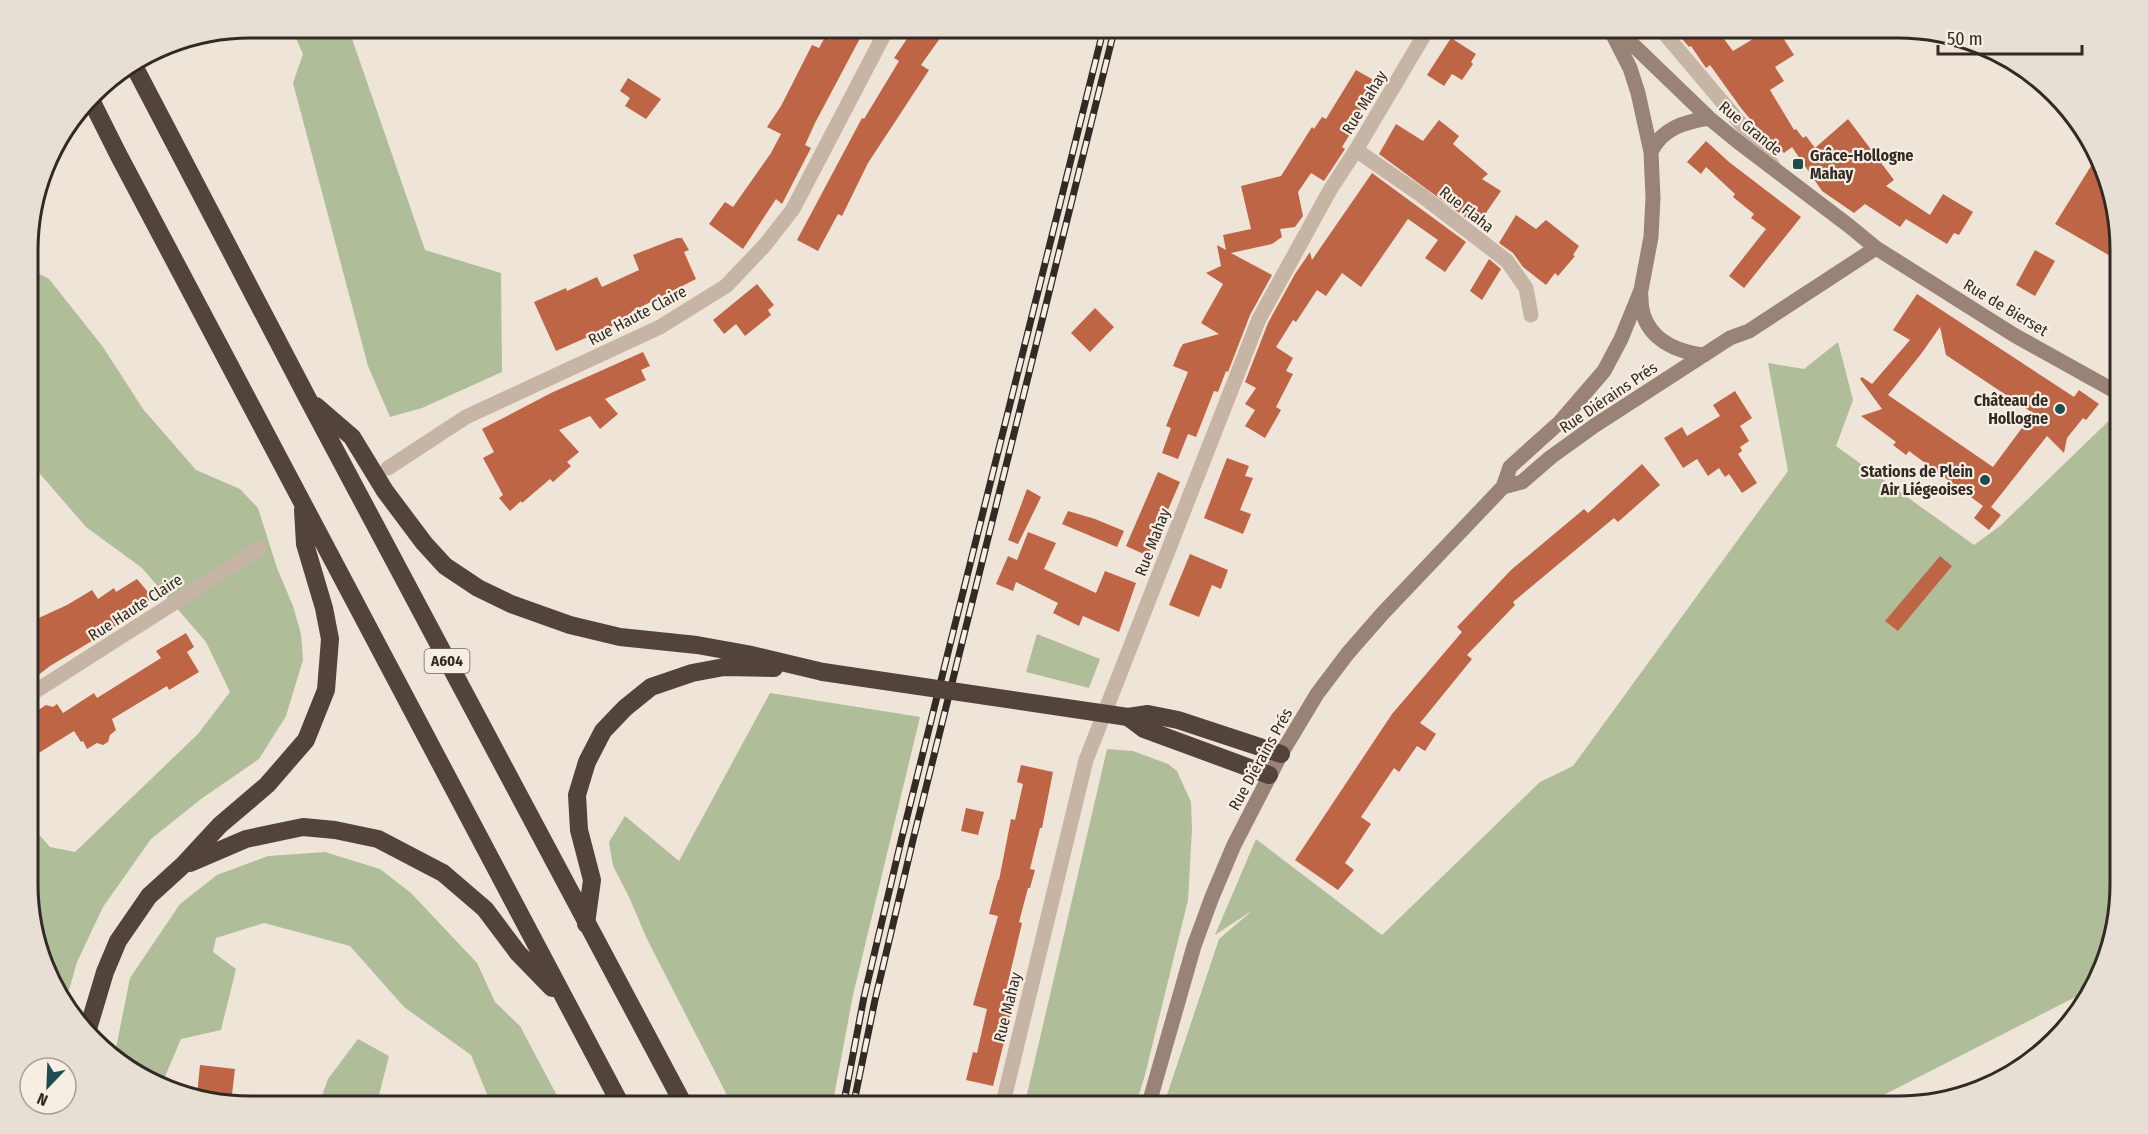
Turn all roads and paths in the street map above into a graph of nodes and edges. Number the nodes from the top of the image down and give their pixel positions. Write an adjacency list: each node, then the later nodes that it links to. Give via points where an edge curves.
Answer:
1 (882, 38): 18 (street, Rue Haute Claire, via 794,209 726,286 660,327 466,417)
2 (1422, 38): 9 (street, Rue Mahay)
3 (1615, 38): 10 (main road, Rue Diérains Prés, via 1638,93)
4 (1626, 38): 8 (main road, Rue Grande)
5 (1668, 38): 11 (street)
6 (136, 70): 17 (highway, A604)
7 (94, 106): 20 (highway)
8 (1709, 118): 10 (main road, via 1672,128); 11 (main road, Rue Grande)
9 (1356, 150): 14 (street, Rue Flaha, via 1506,261 1526,288); 33 (street, Rue Mahay, via 1298,245 1259,319 1086,760)
10 (1651, 152): 13 (main road, Rue Diérains Prés, via 1651,237)
11 (1778, 173): 12 (main road, Rue Grande)
12 (1876, 248): 15 (main road, Rue Diérains Prés, via 1749,331); 16 (main road, Rue de Bierset, via 2014,335)
13 (1641, 290): 15 (main road, Rue Diérains Prés, via 1643,316 1659,339); 19 (main road, Rue Diérains Prés, via 1604,371 1560,422 1510,467)
14 (1531, 315)
15 (1704, 355): 19 (main road, Rue Diérains Prés, via 1585,433 1522,482)
16 (2110, 388)
17 (308, 399): 22 (highway, via 352,437 385,491 424,543 446,566 478,588 520,608 590,630 698,645); 28 (highway, A604)
18 (388, 468)
19 (1503, 487): 25 (main road, Rue Diérains Prés, via 1348,653 1317,694)
20 (303, 502): 27 (highway, via 305,544 330,639 326,690 306,740 295,755); 29 (highway)
21 (260, 548): 23 (street, Rue Haute Claire)
22 (818, 671): 24 (highway, bridge); 28 (highway, via 724,667 692,673 651,687 603,731 587,762 577,795 579,830 592,880)
23 (38, 690)
24 (1146, 721): 25 (highway, via 1190,723); 26 (highway)
25 (1281, 754): 26 (main road, Rue Diérains Prés)
26 (1269, 776): 34 (main road, Rue Diérains Prés, via 1234,845 1201,926)
27 (182, 866): 29 (highway, via 246,839 303,827 378,839 443,873 485,909 518,953); 30 (highway, via 149,896 118,941)
28 (586, 924): 32 (highway, A604)
29 (570, 1008): 31 (highway)
30 (90, 1024)
31 (616, 1096)
32 (679, 1096)
33 (1005, 1096)
34 (1151, 1096)

